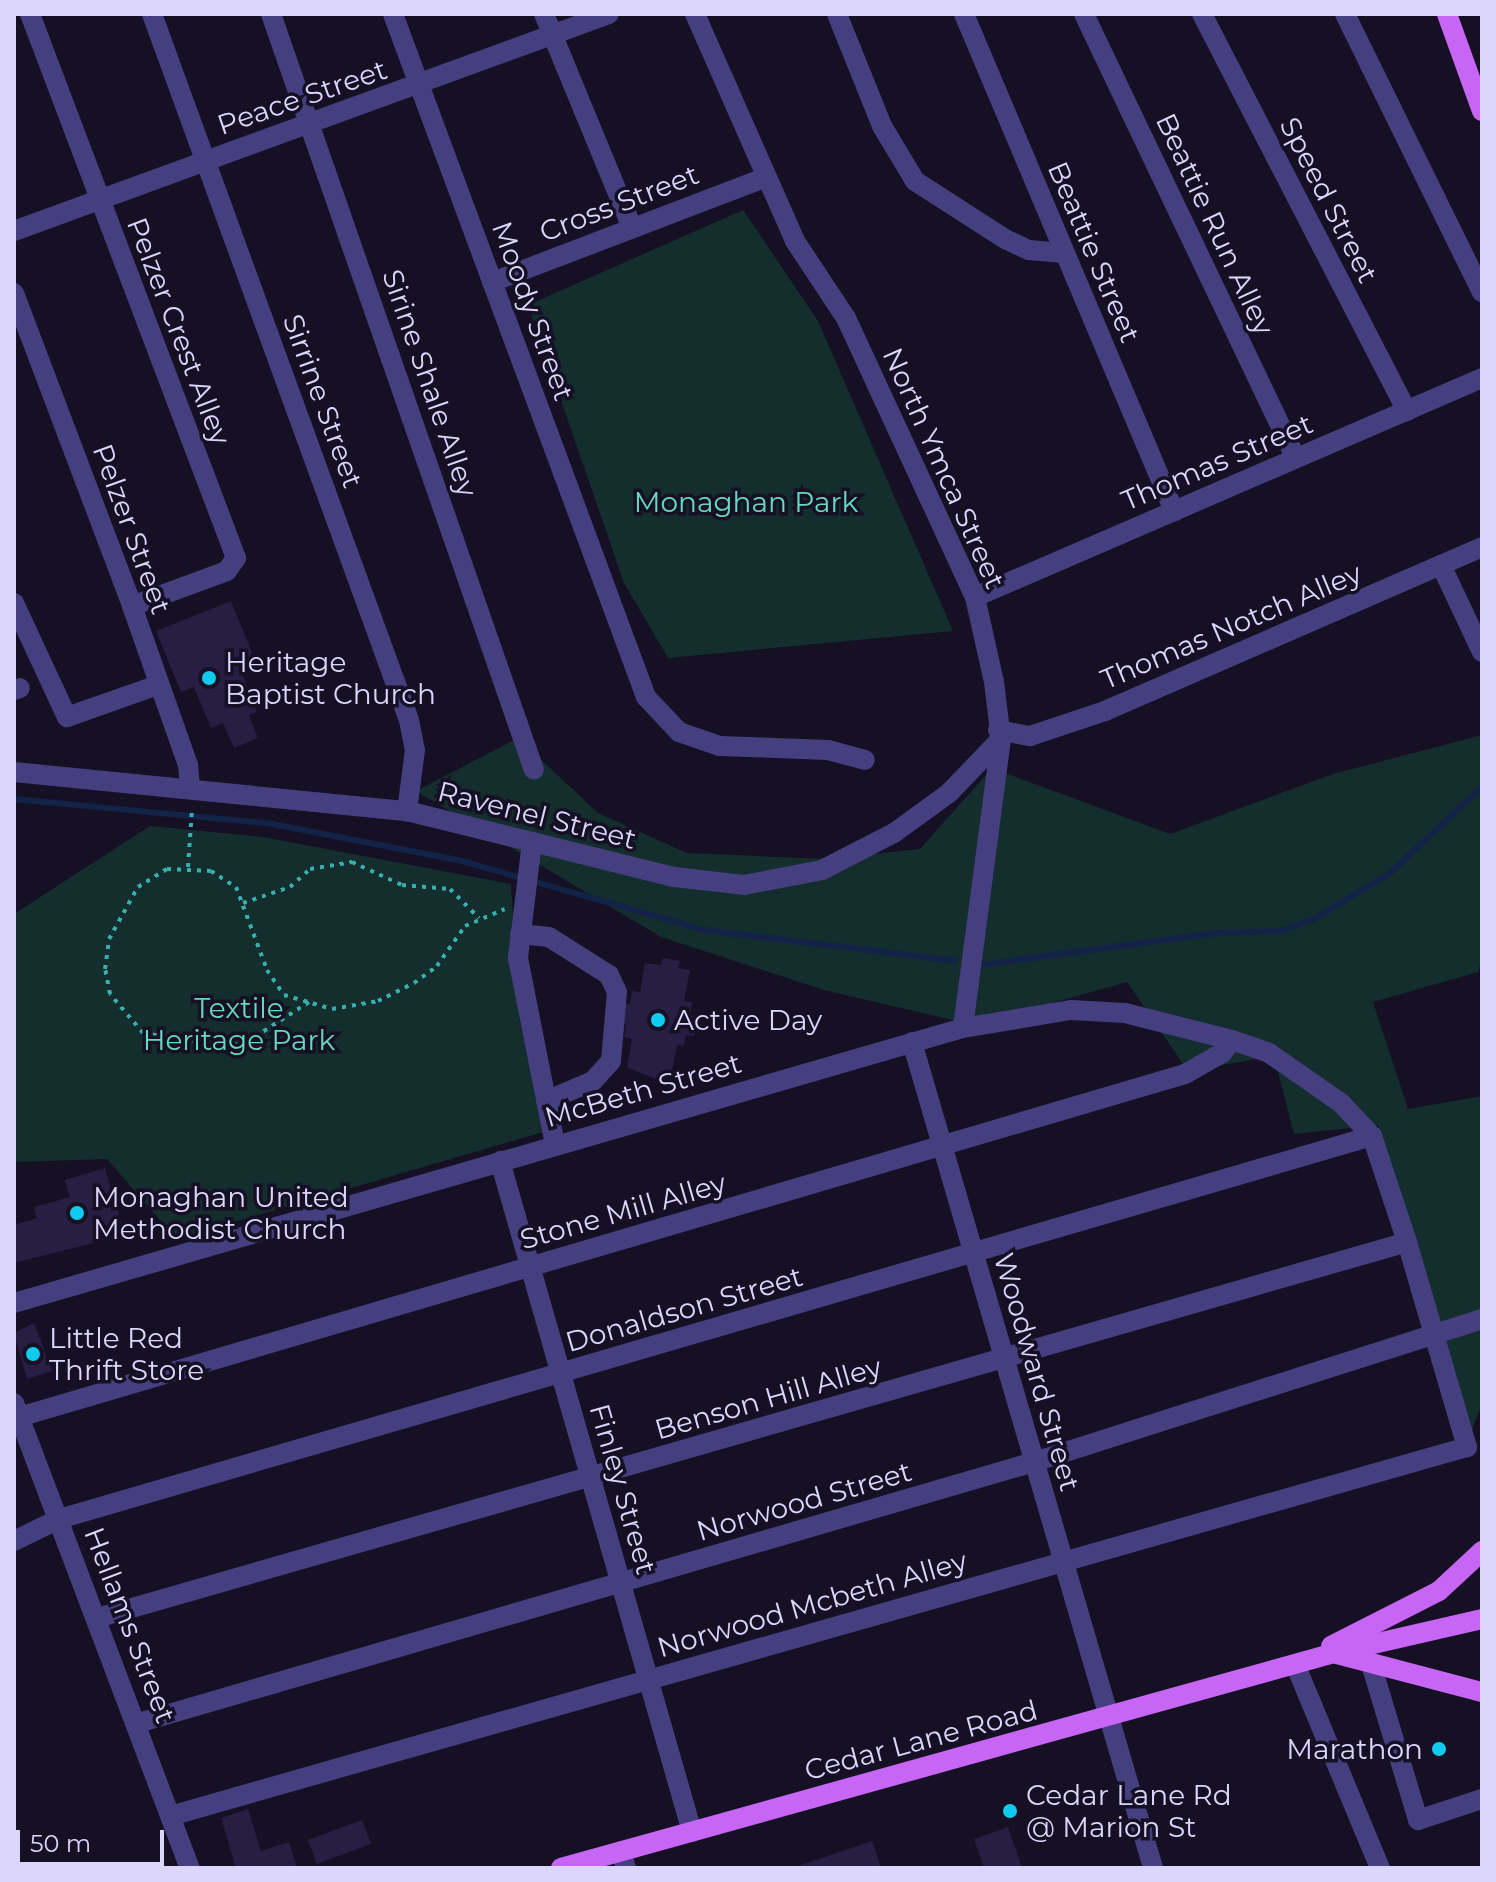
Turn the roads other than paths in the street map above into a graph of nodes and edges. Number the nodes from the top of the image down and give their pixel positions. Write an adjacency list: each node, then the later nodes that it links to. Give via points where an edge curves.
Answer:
1 (30, 14): 20 (street, Pelzer Crest Alley)
2 (152, 14): 18 (street, Sirrine Street)
3 (271, 14): 17 (street, Sirine Shale Alley)
4 (393, 14): 15 (street, Moody Street)
5 (544, 14): 14 (street)
6 (609, 14): 14 (street, Peace Street)
7 (695, 14): 19 (street, North Ymca Street)
8 (837, 14): 23 (street, via 882,126 915,181 1005,239 1029,250)
9 (964, 14): 23 (street, Beattie Street)
10 (1084, 14): 29 (street, Beattie Run Alley)
11 (1202, 14): 28 (street, Speed Street)
12 (1345, 14): 25 (street)
13 (1447, 14): 16 (main road)
14 (553, 35): 15 (street, Peace Street); 21 (street)
15 (419, 85): 17 (street, Peace Street); 24 (street, Moody Street)
16 (1482, 111)
17 (311, 123): 18 (street, Peace Street); 40 (street, Sirine Shale Alley)
18 (206, 161): 20 (street, Peace Street); 43 (street, Sirrine Street, via 409,720 415,750)
19 (767, 177): 21 (street, Cross Street); 33 (street, North Ymca Street, via 795,241 846,318)
20 (100, 201): 22 (street, Peace Street); 35 (street, Pelzer Crest Alley, via 236,558 227,571)
21 (632, 228): 24 (street, Cross Street)
22 (14, 231)
23 (1064, 253): 30 (street, Beattie Street)
24 (492, 282): 39 (street, Moody Street, via 646,697 679,732 720,746 828,750)
25 (1482, 292)
26 (14, 293): 35 (street, Pelzer Street)
27 (1482, 378): 28 (street, Thomas Street)
28 (1407, 411): 29 (street, Thomas Street)
29 (1296, 458): 30 (street, Thomas Street)
30 (1174, 511): 33 (street, Thomas Street)
31 (1482, 547): 32 (street, Thomas Notch Alley)
32 (1441, 565): 36 (street); 38 (street, Thomas Notch Alley, via 1105,711 1030,736)
33 (975, 597): 38 (street, North Ymca Street)
34 (14, 603): 37 (street, via 67,717)
35 (132, 606): 37 (street, Pelzer Street)
36 (1482, 652)
37 (158, 685): 42 (street, Pelzer Street, via 188,765)
38 (1000, 735): 44 (street, Ravenel Street, via 934,807 838,864 795,878 726,884); 46 (street, North Ymca Street)
39 (865, 760)
40 (534, 770)
41 (14, 772): 42 (street, Ravenel Street)
42 (190, 786): 43 (street, Ravenel Street)
43 (407, 811): 44 (street, Ravenel Street)
44 (532, 842): 45 (street)
45 (520, 934): 49 (street, via 518,958); 49 (street, via 549,937 609,975 617,992 611,1061 593,1081)
46 (963, 1028): 47 (street, McBeth Street, via 1021,1016 1096,1011 1183,1025); 48 (street, McBeth Street)
47 (1232, 1040): 50 (street, McBeth Street, via 1269,1053 1341,1103); 52 (street, Stone Mill Alley, via 1222,1053 1185,1074)
48 (912, 1042): 51 (street, McBeth Street); 52 (street, Woodward Street)
49 (546, 1101): 51 (street)
50 (1372, 1136): 54 (street, McBeth Street); 55 (street, Donaldson Street)
51 (555, 1145): 53 (street, McBeth Street)
52 (943, 1147): 55 (street, Woodward Street); 56 (street, Stone Mill Alley)
53 (500, 1161): 56 (street, Finley Street); 57 (street, McBeth Street)
54 (1407, 1242): 59 (street, McBeth Street); 60 (street, Benson Hill Alley)
55 (973, 1253): 60 (street, Woodward Street); 61 (street, Donaldson Street)
56 (531, 1267): 61 (street, Finley Street); 62 (street, Stone Mill Alley)
57 (14, 1303)
58 (1482, 1319): 59 (street, Norwood Street)
59 (1434, 1337): 63 (street, McBeth Street); 64 (street, Norwood Street)
60 (1004, 1359): 64 (street, Woodward Street); 65 (street, Benson Hill Alley)
61 (561, 1374): 65 (street, Finley Street); 66 (street, Donaldson Street)
62 (17, 1410): 66 (street, Hellams Street)
63 (1467, 1447): 69 (street, Norwood Mcbeth Alley)
64 (1034, 1462): 69 (street, Woodward Street); 70 (street, Norwood Street)
65 (590, 1478): 70 (street, Finley Street); 71 (street, Benson Hill Alley)
66 (59, 1519): 67 (street, Donaldson Street); 71 (street, Hellams Street)
67 (14, 1541)
68 (1482, 1551): 74 (main road, Cedar Lane Road, via 1439,1591)
69 (1063, 1562): 76 (street, Norwood Mcbeth Alley); 78 (street, Woodward Street)
70 (621, 1583): 76 (street, Finley Street); 79 (street, Norwood Street)
71 (97, 1618): 79 (street, Hellams Street)
72 (1482, 1619): 73 (main road, Cedar Lane Road)
73 (1334, 1653): 74 (main road, Cedar Lane Road); 75 (main road)
74 (1295, 1664): 78 (main road, Cedar Lane Road); 87 (street)
75 (1371, 1664): 77 (main road); 80 (street, via 1418,1820)
76 (648, 1680): 81 (street, Norwood Mcbeth Alley); 82 (street, Finley Street)
77 (1482, 1692)
78 (1109, 1717): 82 (main road, Cedar Lane Road); 86 (street, Woodward Street)
79 (138, 1723): 81 (street, Hellams Street)
80 (1482, 1799)
81 (173, 1815): 84 (street, Hellams Street)
82 (692, 1832): 83 (main road, Cedar Lane Road)
83 (624, 1860): 85 (main road, Cedar Lane Road)
84 (190, 1868)
85 (561, 1868)
86 (1153, 1868)
87 (1380, 1868)

